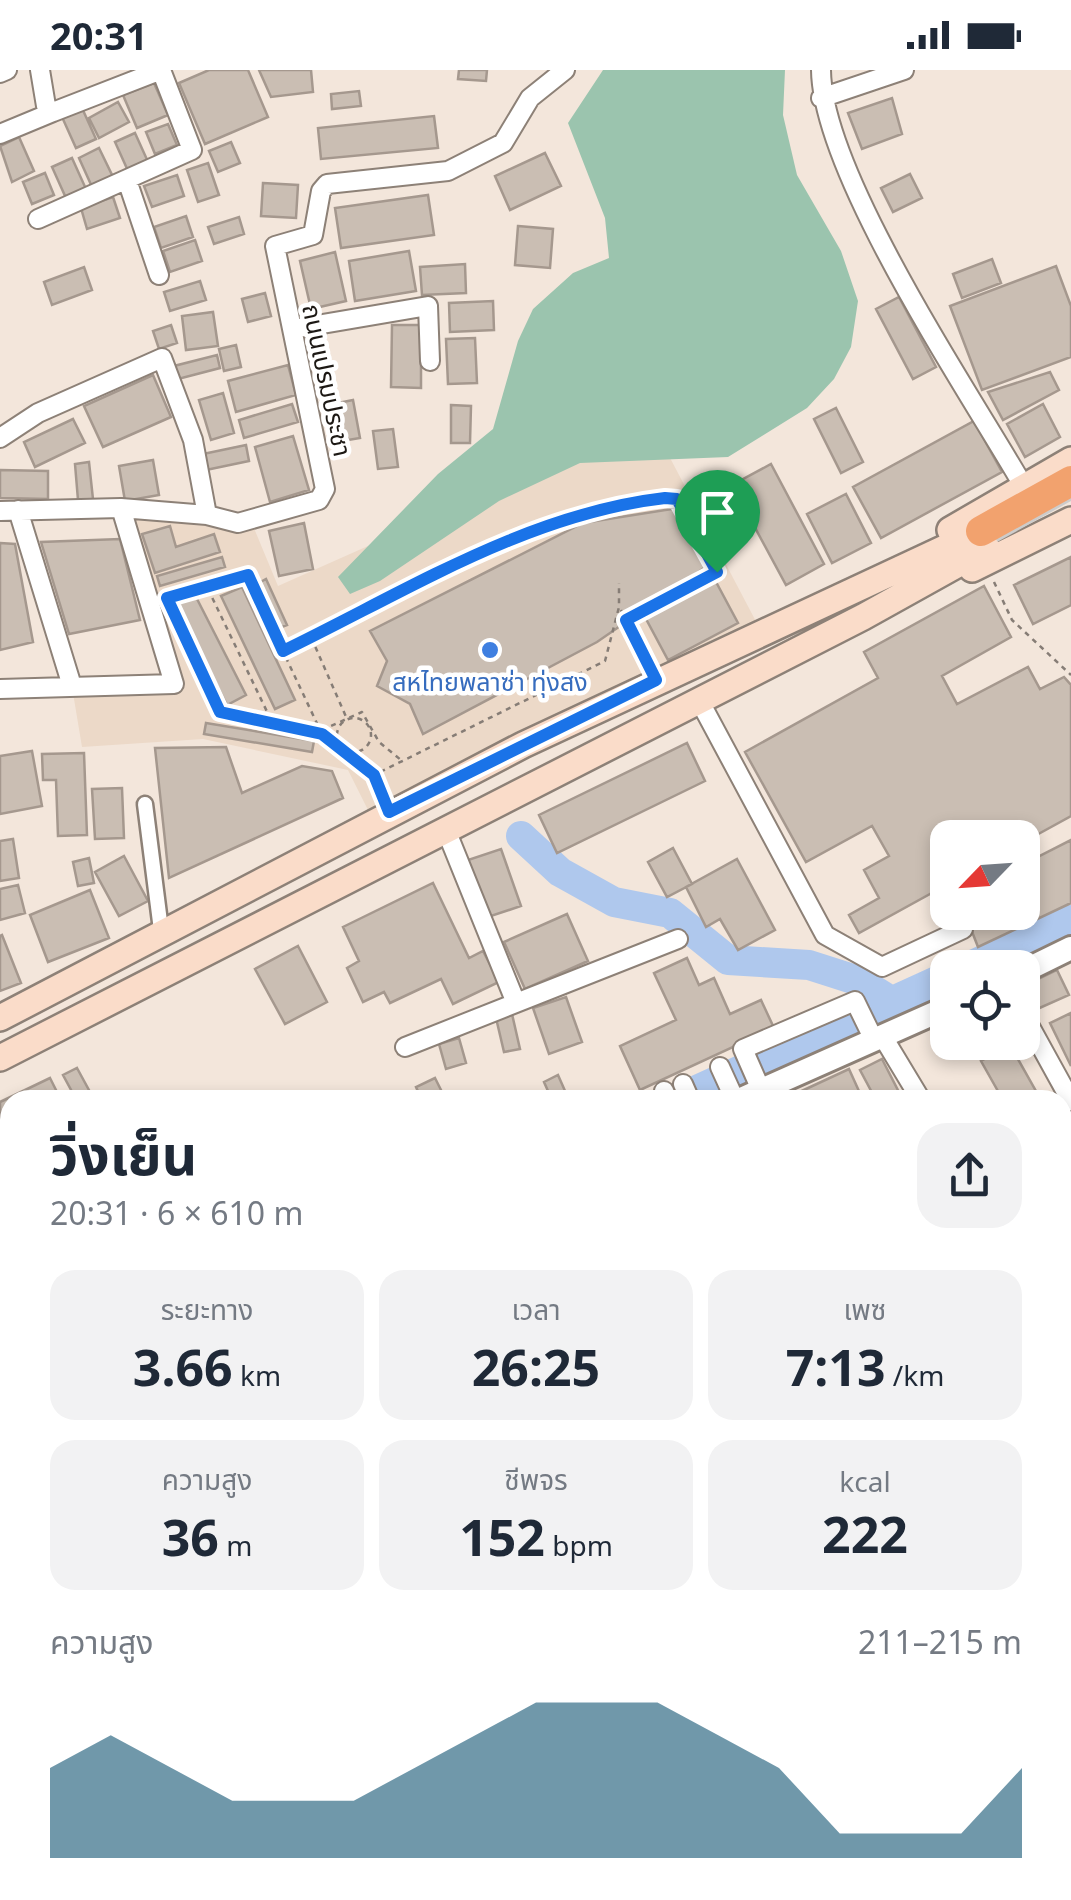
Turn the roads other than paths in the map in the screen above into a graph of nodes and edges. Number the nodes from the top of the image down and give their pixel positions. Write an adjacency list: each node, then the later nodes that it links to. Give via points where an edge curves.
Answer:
1 (40, 70): 7 (street)
2 (161, 70): 7 (street); 9 (street, via 192,150)
3 (565, 70): 12 (street, ถนนเปรมประชา, via 530,98 503,144 448,171 327,184 313,236 275,246)
4 (820, 70): 6 (street)
5 (904, 70): 6 (street)
6 (821, 98): 17 (street, via 877,232)
7 (53, 112): 8 (street)
8 (0, 134)
9 (126, 180): 10 (street); 11 (street)
10 (38, 219)
11 (159, 274)
12 (292, 329): 13 (street, via 428,306); 21 (street, ถนนเปรมประชา, via 325,490 319,500 266,518 238,523)
13 (430, 360)
14 (0, 438): 21 (street, via 38,413 162,358 193,440)
15 (1071, 460): 17 (main road)
16 (1071, 480): 23 (highway)
17 (1024, 487): 24 (main road)
18 (1071, 503): 23 (highway)
19 (121, 508): 20 (street, ถนนเปรมประชา); 21 (street, ถนนเปรมประชา); 25 (street, via 174,684)
20 (9, 510): 25 (street)
21 (206, 515)
22 (1071, 520): 23 (main road)
23 (986, 547): 24 (main road); 27 (main road)
24 (855, 586): 30 (main road)
25 (72, 686): 26 (street)
26 (0, 689)
27 (699, 700): 29 (main road); 31 (street, via 825,935 882,967)
28 (145, 804): 30 (street)
29 (446, 830): 35 (street); 41 (main road)
30 (162, 930): 37 (main road)
31 (961, 930)
32 (678, 939): 35 (street)
33 (1071, 948): 34 (street)
34 (1040, 963)
35 (516, 1003): 40 (street)
36 (930, 1015): 38 (street)
37 (0, 1018)
38 (876, 1039): 44 (street, via 855,1000 743,1050); 45 (street); 46 (street)
39 (1040, 1045): 47 (street)
40 (405, 1046)
41 (0, 1058)
42 (720, 1067): 43 (street)
43 (732, 1090)
44 (765, 1090)
45 (768, 1090)
46 (914, 1090)
47 (1065, 1090)

